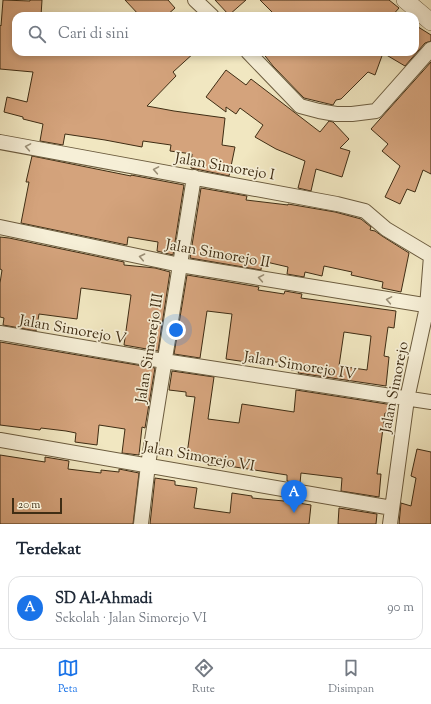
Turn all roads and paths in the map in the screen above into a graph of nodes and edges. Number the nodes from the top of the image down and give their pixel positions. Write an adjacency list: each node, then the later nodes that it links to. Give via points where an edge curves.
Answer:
1 (195, 0): 3 (street)
2 (405, 0): 4 (street)
3 (208, 12)
4 (431, 22)
5 (431, 49): 6 (street, via 376,111 352,114 319,111 300,106)
6 (252, 56)
7 (0, 142): 8 (street, Jalan Simorejo I, one-way to 7)
8 (194, 177): 10 (street, Jalan Simorejo I, via 364,211 386,229); 11 (street, Jalan Simorejo III)
9 (0, 227): 11 (street, Jalan Simorejo II, one-way to 9)
10 (431, 256): 12 (street, Jalan Simorejo)
11 (180, 265): 12 (street, Jalan Simorejo II, one-way to 11); 14 (street, Jalan Simorejo III)
12 (429, 307): 15 (street, Jalan Simorejo)
13 (0, 333): 14 (street, Jalan Simorejo V)
14 (164, 361): 15 (street, Jalan Simorejo IV); 18 (street, Jalan Simorejo III)
15 (407, 399): 16 (street, Jalan Simorejo IV); 19 (street, Jalan Simorejo)
16 (431, 402)
17 (0, 440): 18 (street, Jalan Simorejo VI)
18 (148, 464): 19 (street, Jalan Simorejo VI); 20 (street, Jalan Simorejo III)
19 (392, 508): 21 (street, Jalan Simorejo)
20 (141, 524)
21 (390, 524)

